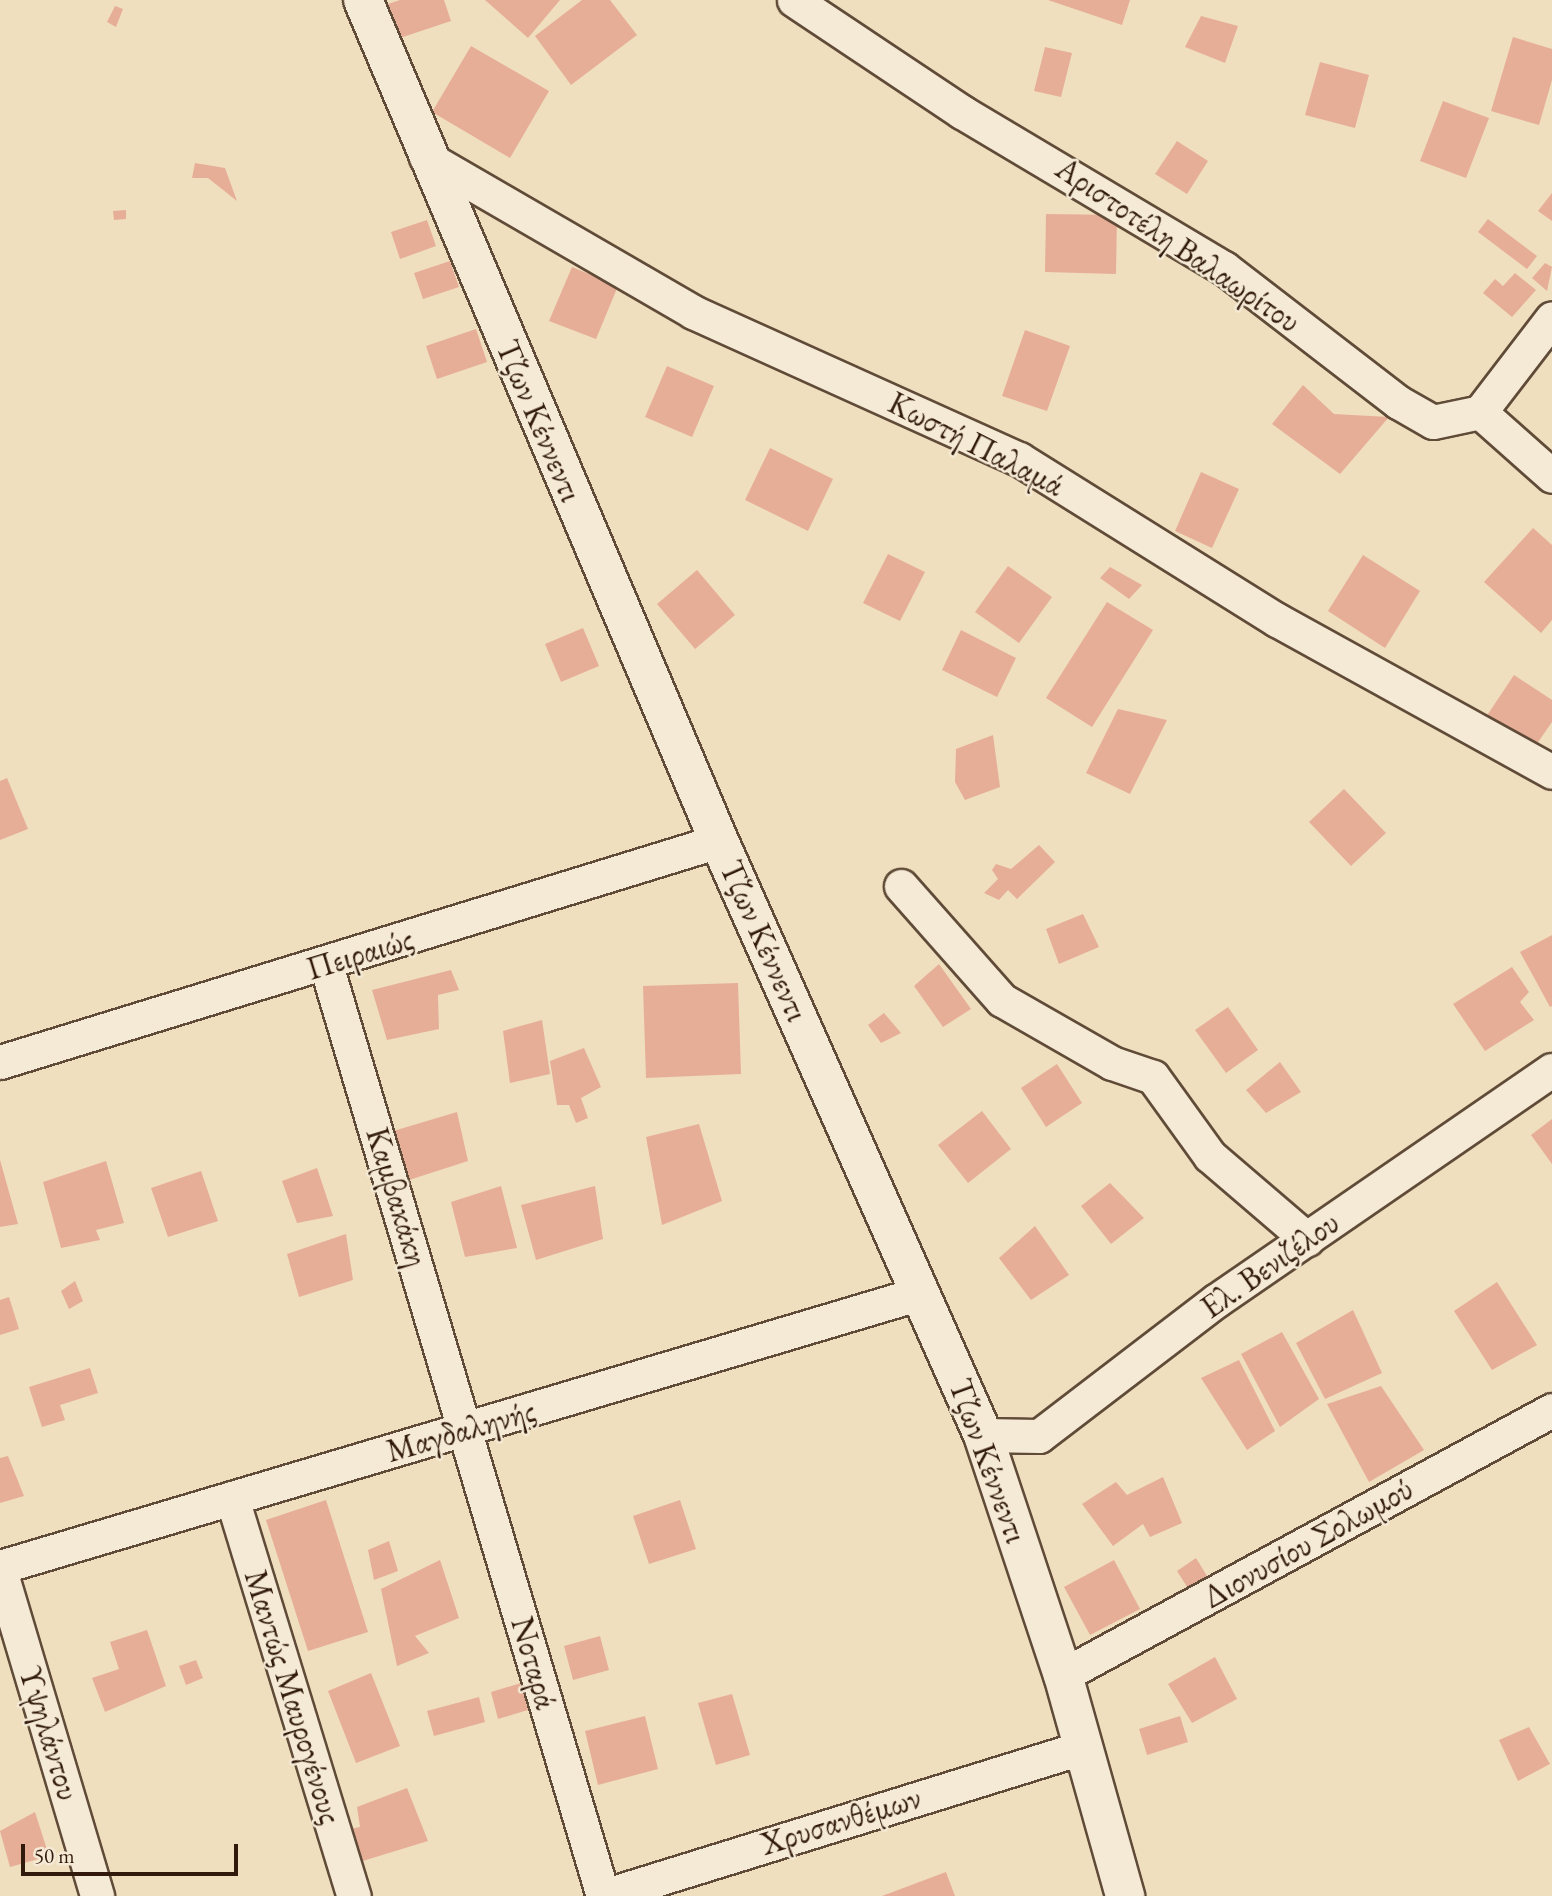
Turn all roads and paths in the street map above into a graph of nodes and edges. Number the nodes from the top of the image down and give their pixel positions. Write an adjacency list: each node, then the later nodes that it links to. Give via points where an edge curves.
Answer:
1 (363, 0): 3 (street, Τζων Κέννεντι)
2 (794, 0): 5 (street, Αριστοτέλη Βαλαωρίτου, via 962,112 1224,268 1398,402 1433,422)
3 (426, 157): 7 (street, Κωστή Παλαμά, via 693,312 1020,459 1277,620); 8 (street, Τζων Κέννεντι)
4 (1552, 318): 5 (street)
5 (1480, 412): 6 (street)
6 (1552, 476)
7 (1552, 772)
8 (719, 841): 10 (street, Πειραιώς); 14 (street, Τζων Κέννεντι)
9 (901, 886): 13 (street, via 1002,1000 1112,1063 1153,1077 1210,1156)
10 (326, 965): 11 (street, Πειραιώς); 16 (street, Καμβακάκη)
11 (0, 1062)
12 (1552, 1070): 13 (street, Ελ. Βενιζέλου)
13 (1307, 1239): 17 (street, Ελ. Βενιζέλου, via 1039,1436)
14 (921, 1293): 16 (street, Μαγδαληνής); 17 (street, Τζων Κέννεντι)
15 (1552, 1410): 20 (street, Διονυσίου Σολωμού)
16 (465, 1431): 18 (street, Μαγδαληνής); 24 (street, Νοταρά)
17 (983, 1435): 20 (street, Τζων Κέννεντι)
18 (232, 1498): 19 (street, Μαγδαληνής); 23 (street, Μαντώς Μαυρογένους)
19 (0, 1569): 22 (street, Υψηλάντου)
20 (1063, 1675): 21 (street, Τζων Κέννεντι)
21 (1080, 1748): 24 (street, Χρυσανθέμων); 25 (street, Τζων Κέννεντι)
22 (97, 1896)
23 (354, 1896)
24 (603, 1896)
25 (1125, 1896)

